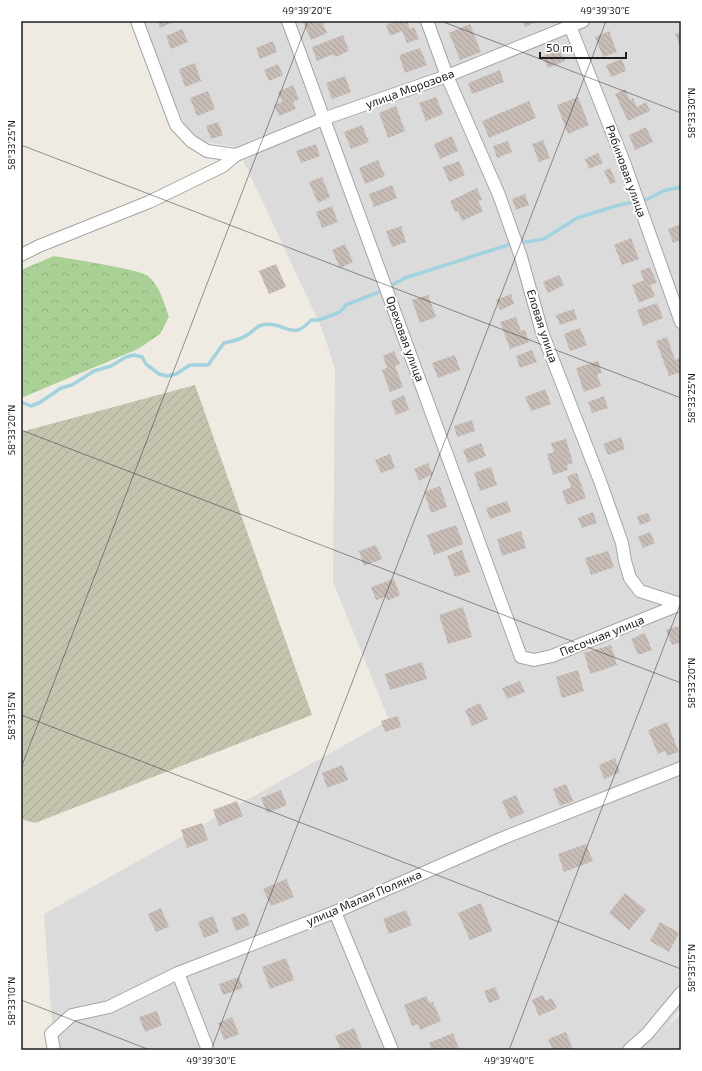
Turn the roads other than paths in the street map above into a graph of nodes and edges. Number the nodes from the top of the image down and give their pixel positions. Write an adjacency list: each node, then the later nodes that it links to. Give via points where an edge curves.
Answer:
1 (137, 21): 8 (street, via 176,125 191,141 207,150)
2 (288, 21): 7 (street, Ореховая улица)
3 (427, 21): 6 (street, Еловая улица)
4 (583, 21): 5 (street, улица Морозова)
5 (569, 23): 6 (street, улица Морозова); 10 (street, Рябиновая улица, via 641,209)
6 (447, 76): 7 (street, улица Морозова); 11 (street, Еловая улица, via 499,195 519,252 542,332 622,542 630,578 640,590 654,597)
7 (323, 120): 8 (street, улица Морозова); 12 (street, Ореховая улица)
8 (236, 155): 9 (street, улица Морозова, via 223,166 149,202)
9 (21, 255)
10 (681, 322)
11 (681, 604): 12 (street, Песочная улица, via 552,656 534,660)
12 (522, 657)
13 (681, 768): 14 (street, улица Малая Полянка, via 503,838)
14 (335, 912): 15 (street, улица Малая Полянка); 19 (street)
15 (178, 973): 17 (street, улица Малая Полянка, via 110,1007 72,1015 51,1034); 18 (street)
16 (681, 993): 20 (street, via 647,1034)
17 (54, 1050)
18 (208, 1050)
19 (392, 1050)
20 (630, 1050)

